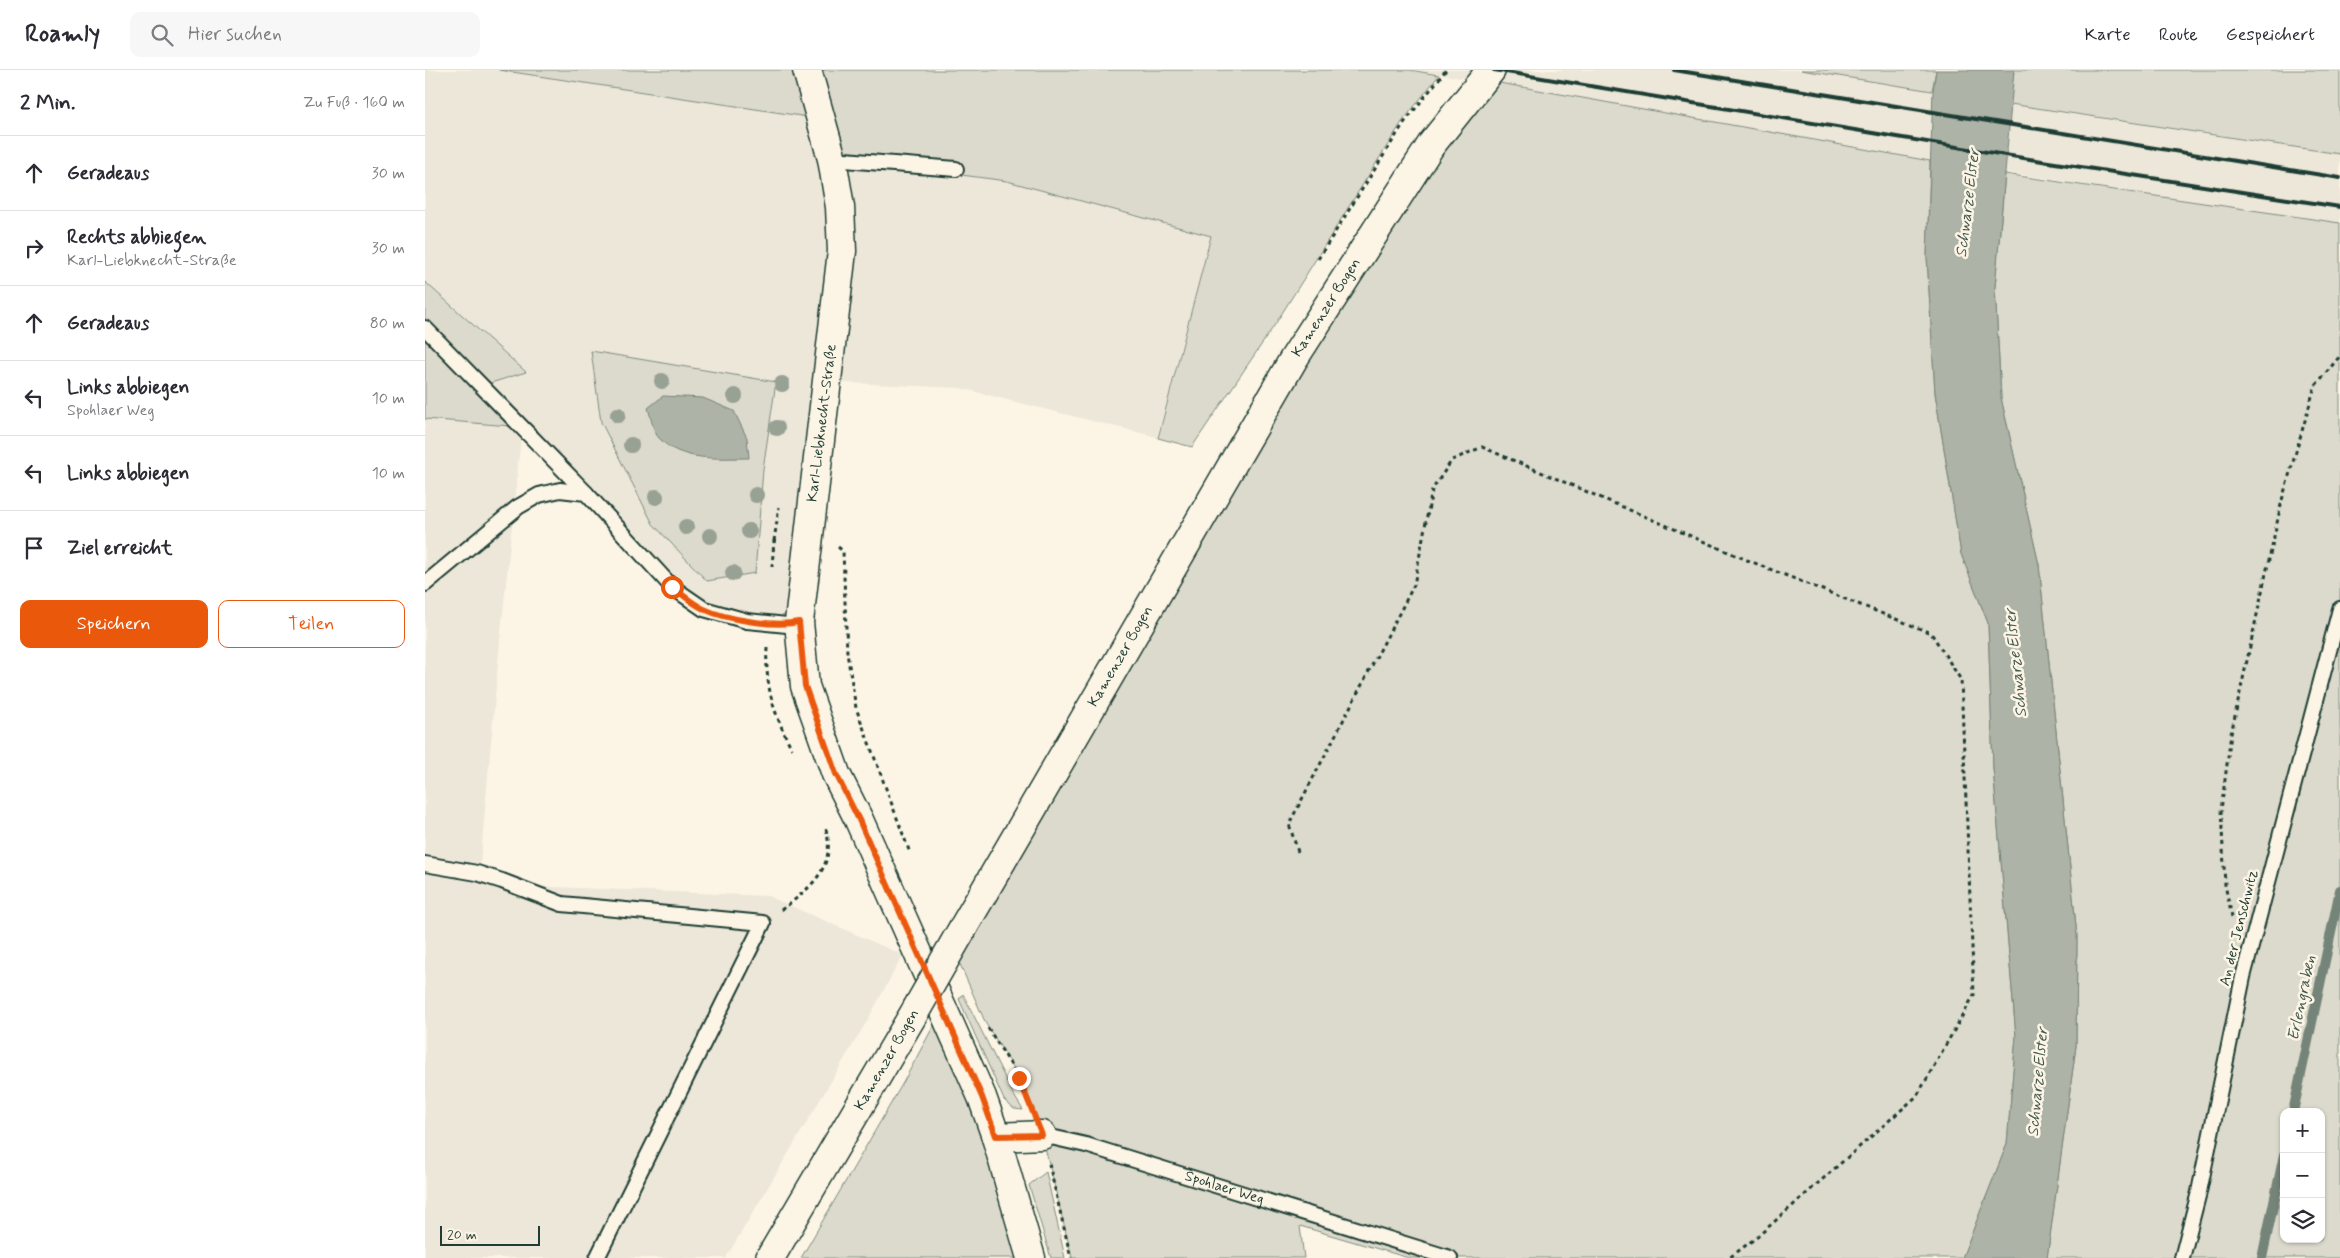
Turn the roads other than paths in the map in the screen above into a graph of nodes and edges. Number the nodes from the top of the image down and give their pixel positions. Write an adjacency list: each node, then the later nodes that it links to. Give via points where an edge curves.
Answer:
1 (807, 70): 3 (main road, Karl-Liebknecht-Straße)
2 (1491, 70): 14 (main road, Kamenzer Bogen, bridge, via 1431,145 1293,360)
3 (832, 158): 4 (lane); 9 (main road, Karl-Liebknecht-Straße, via 840,207 842,251)
4 (956, 169)
5 (425, 328): 6 (lane)
6 (586, 493): 7 (lane, via 560,490 539,495 518,507); 9 (lane, via 672,587 704,609 747,621 787,625)
7 (425, 584)
8 (2340, 609): 17 (lane, An der Jenschwitz, via 2243,977 2199,1192)
9 (799, 622): 12 (main road, Karl-Liebknecht-Straße, via 805,686 836,774 966,1061)
10 (425, 864): 13 (lane, via 503,880 562,904 763,923)
11 (1042, 1135): 12 (main road, Spohlaer Weg); 16 (lane, Spohlaer Weg, via 1087,1145)
12 (996, 1136): 15 (main road, Karl-Liebknecht-Straße)
13 (597, 1258)
14 (770, 1258)
15 (1031, 1258)
16 (1450, 1258)
17 (2182, 1258)

